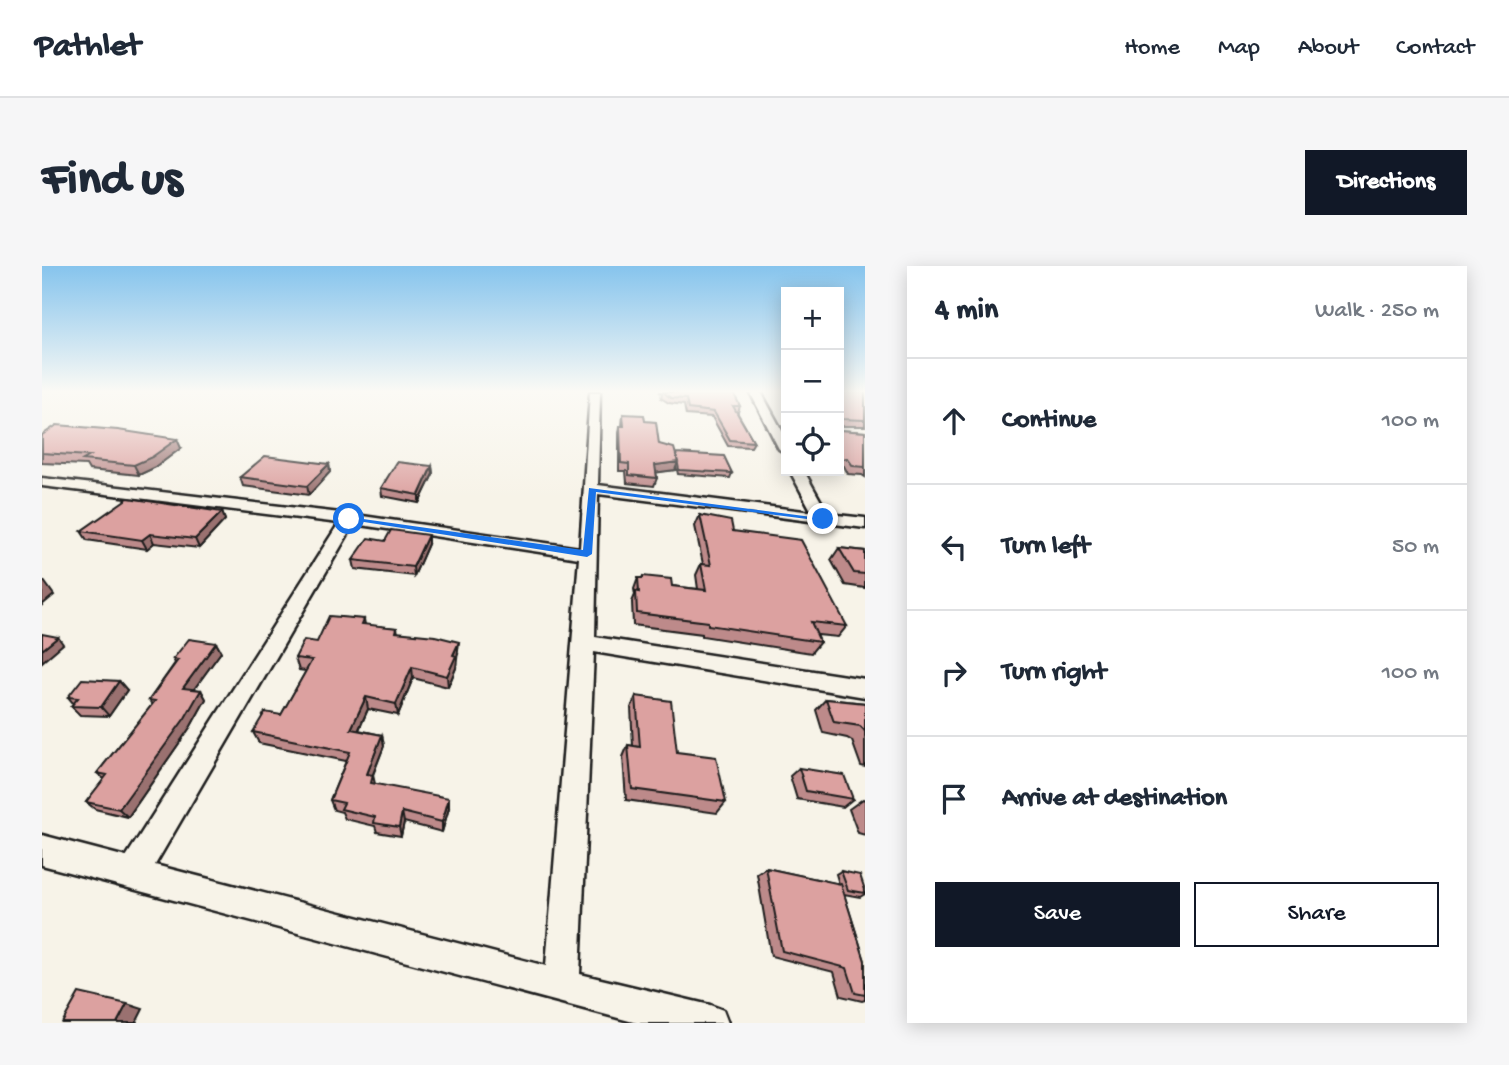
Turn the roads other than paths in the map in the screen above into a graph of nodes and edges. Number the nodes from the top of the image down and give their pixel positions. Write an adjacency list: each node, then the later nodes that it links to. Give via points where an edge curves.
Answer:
1 (595, 427): 4 (street)
2 (800, 476): 7 (street)
3 (49, 483): 5 (street); 6 (street)
4 (592, 489): 7 (street); 9 (street)
5 (42, 494)
6 (349, 519): 9 (street); 13 (street)
7 (823, 519): 8 (street)
8 (865, 523)
9 (587, 554): 10 (street)
10 (584, 643): 11 (street); 14 (street)
11 (865, 688)
12 (42, 850): 13 (street)
13 (134, 872): 14 (street)
14 (562, 987): 15 (street)
15 (710, 1023)

